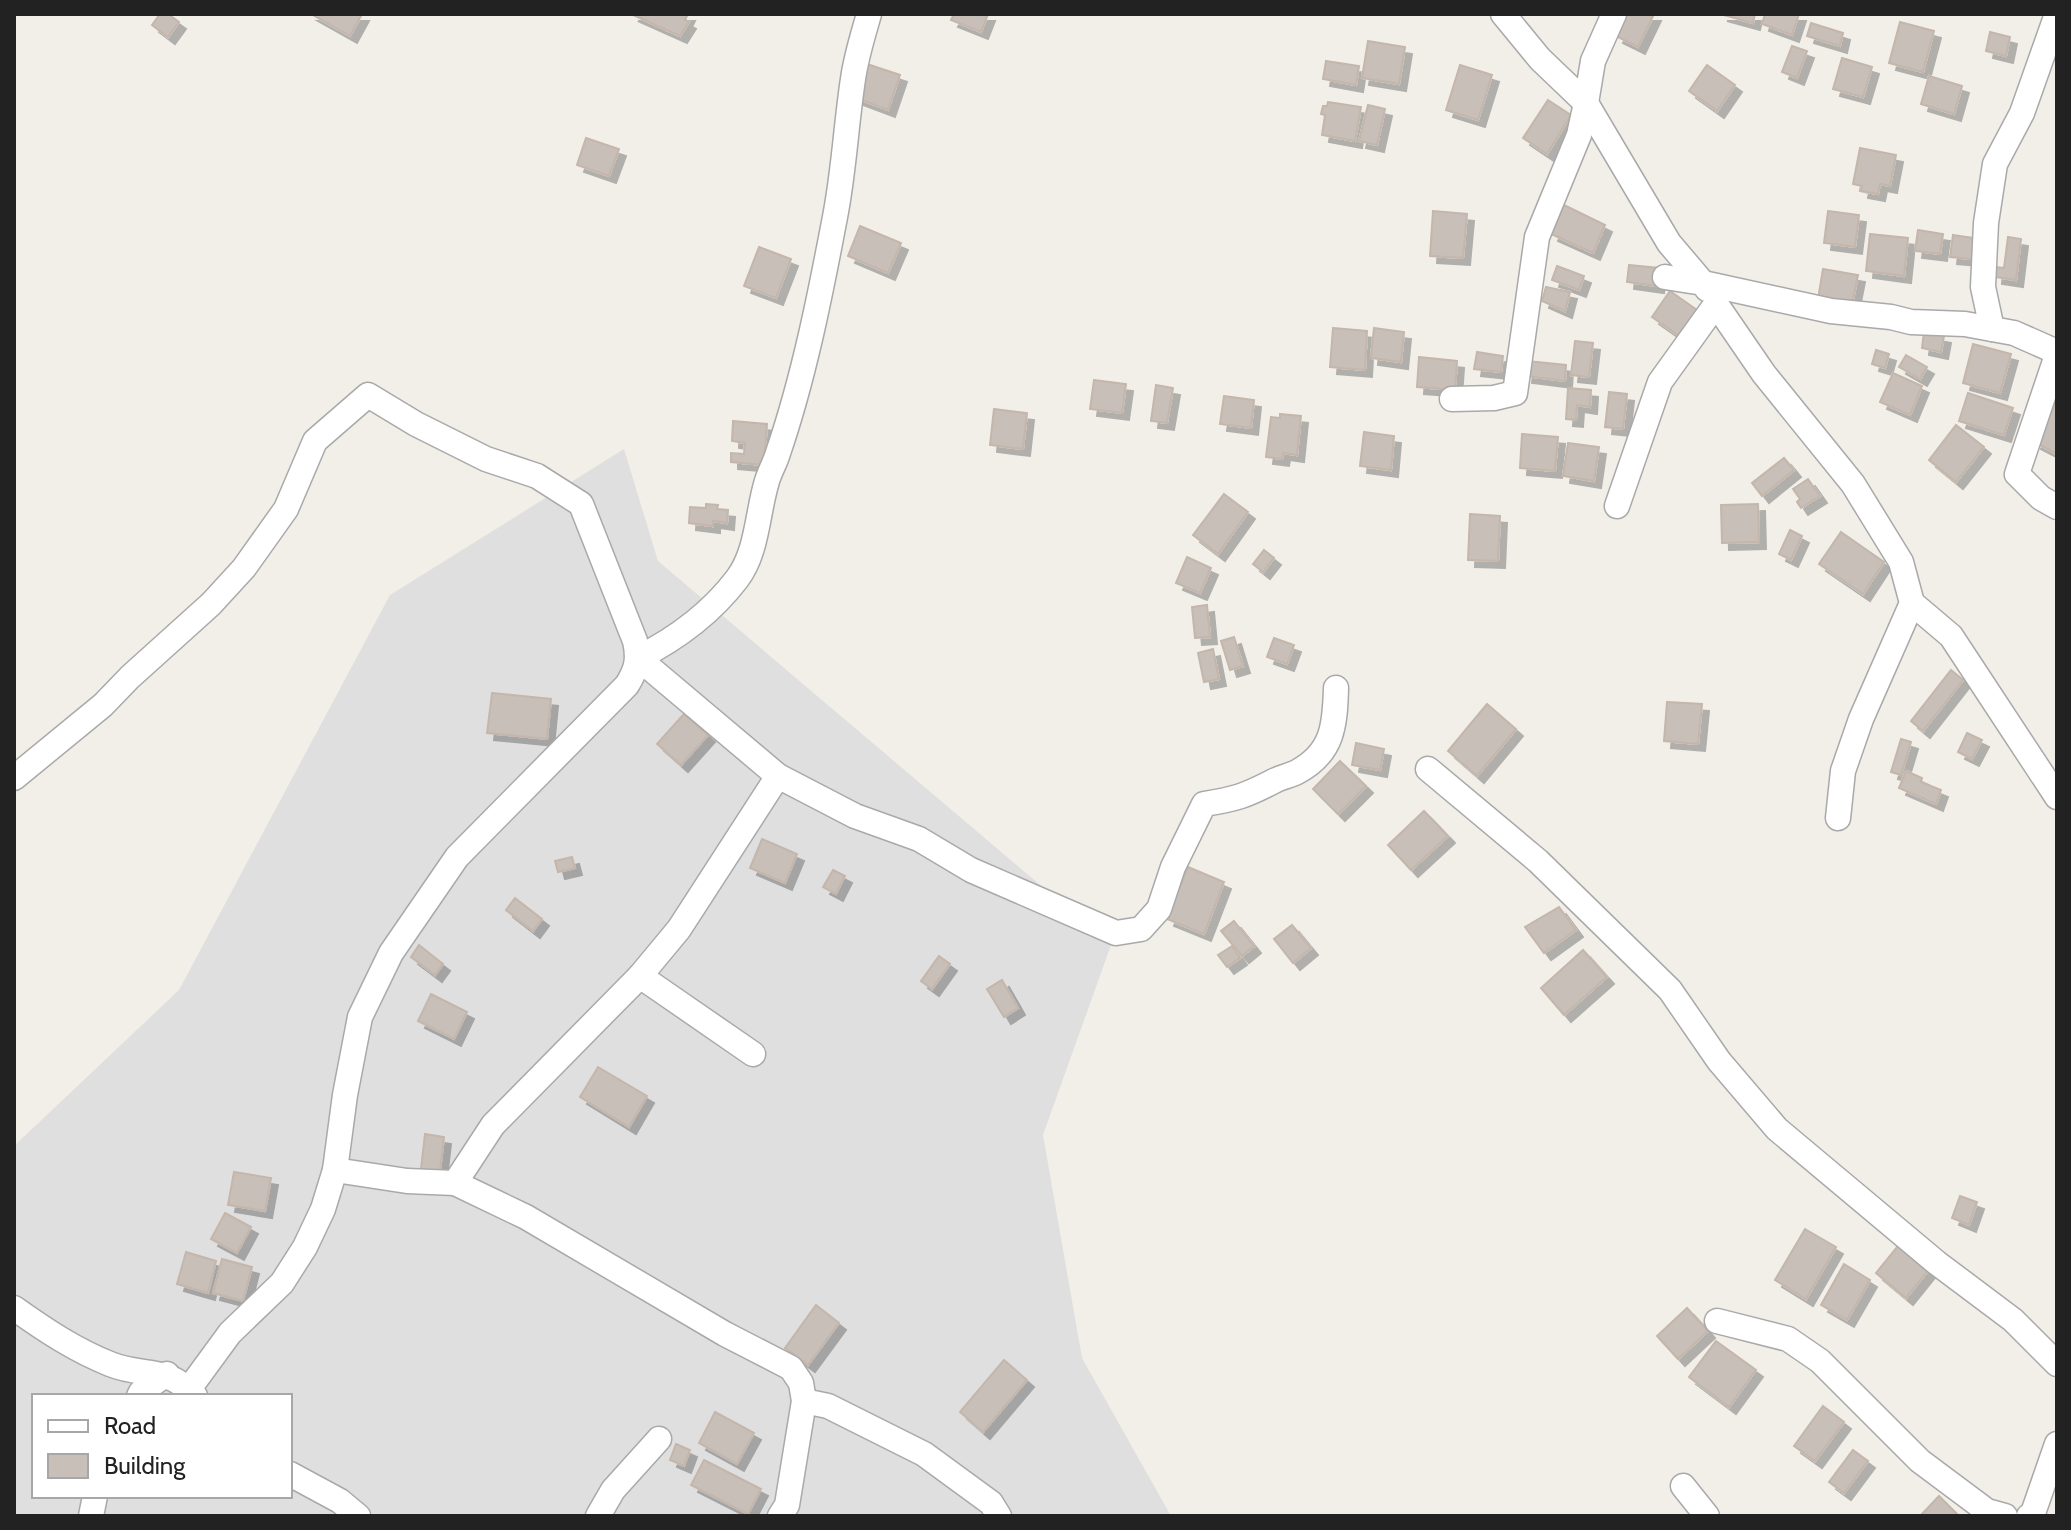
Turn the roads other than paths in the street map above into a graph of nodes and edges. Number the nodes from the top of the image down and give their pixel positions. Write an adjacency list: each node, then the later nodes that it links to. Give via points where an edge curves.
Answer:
1 (869, 14): 15 (street, via 853,76 832,234 791,408 750,549 739,577 696,622)
2 (1503, 14): 5 (street)
3 (1614, 14): 5 (street, via 1593,61)
4 (2057, 14): 9 (street, via 2022,113 1995,164 1983,287)
5 (1586, 103): 7 (street, via 1669,243); 11 (street, via 1579,135 1537,237 1515,393)
6 (1665, 277): 7 (street)
7 (1703, 283): 8 (street); 9 (street, via 1831,311)
8 (1716, 304): 12 (street, via 1660,382); 14 (street, via 1764,374 1853,484 1901,562)
9 (1992, 329): 10 (street, via 2014,333)
10 (2057, 354): 13 (street, via 2017,474)
11 (1452, 399)
12 (1617, 506)
13 (2057, 507)
14 (1912, 603): 20 (street, via 1951,636); 21 (street, via 1843,771)
15 (638, 658): 18 (street); 19 (street, via 581,504 537,476 486,459 368,395 315,441 286,509 211,604 103,705); 24 (street, via 627,685 457,857 391,953 360,1017)
16 (1336, 688): 18 (street, via 1335,725 1320,756 1256,793 1204,804 1159,909 1141,929 1116,933)
17 (1428, 769): 28 (street, via 1538,861 1670,990 1719,1061 1777,1129 2013,1320)
18 (778, 776): 22 (street, via 679,929)
19 (14, 778)
20 (2057, 797)
21 (1838, 818)
22 (640, 976): 23 (street); 25 (street, via 493,1125)
23 (753, 1054)
24 (335, 1170): 25 (street); 30 (street, via 323,1209 282,1283 230,1333)
25 (455, 1183): 32 (street, via 526,1217 791,1368)
26 (14, 1308): 29 (street, via 67,1345 115,1366)
27 (1717, 1321): 42 (street, via 1788,1339 1820,1361 1920,1461 1987,1511)
28 (2057, 1364)
29 (167, 1374): 30 (street); 31 (street)
30 (192, 1393)
31 (140, 1394)
32 (804, 1401): 39 (street, via 787,1505); 40 (street, via 828,1406 924,1454 991,1503)
33 (659, 1439): 38 (street, via 613,1490)
34 (2057, 1444): 43 (street)
35 (292, 1475): 37 (street)
36 (1683, 1486): 41 (street)
37 (358, 1516)
38 (598, 1516)
39 (780, 1516)
40 (999, 1516)
41 (1707, 1516)
42 (2005, 1516)
43 (2031, 1516)

